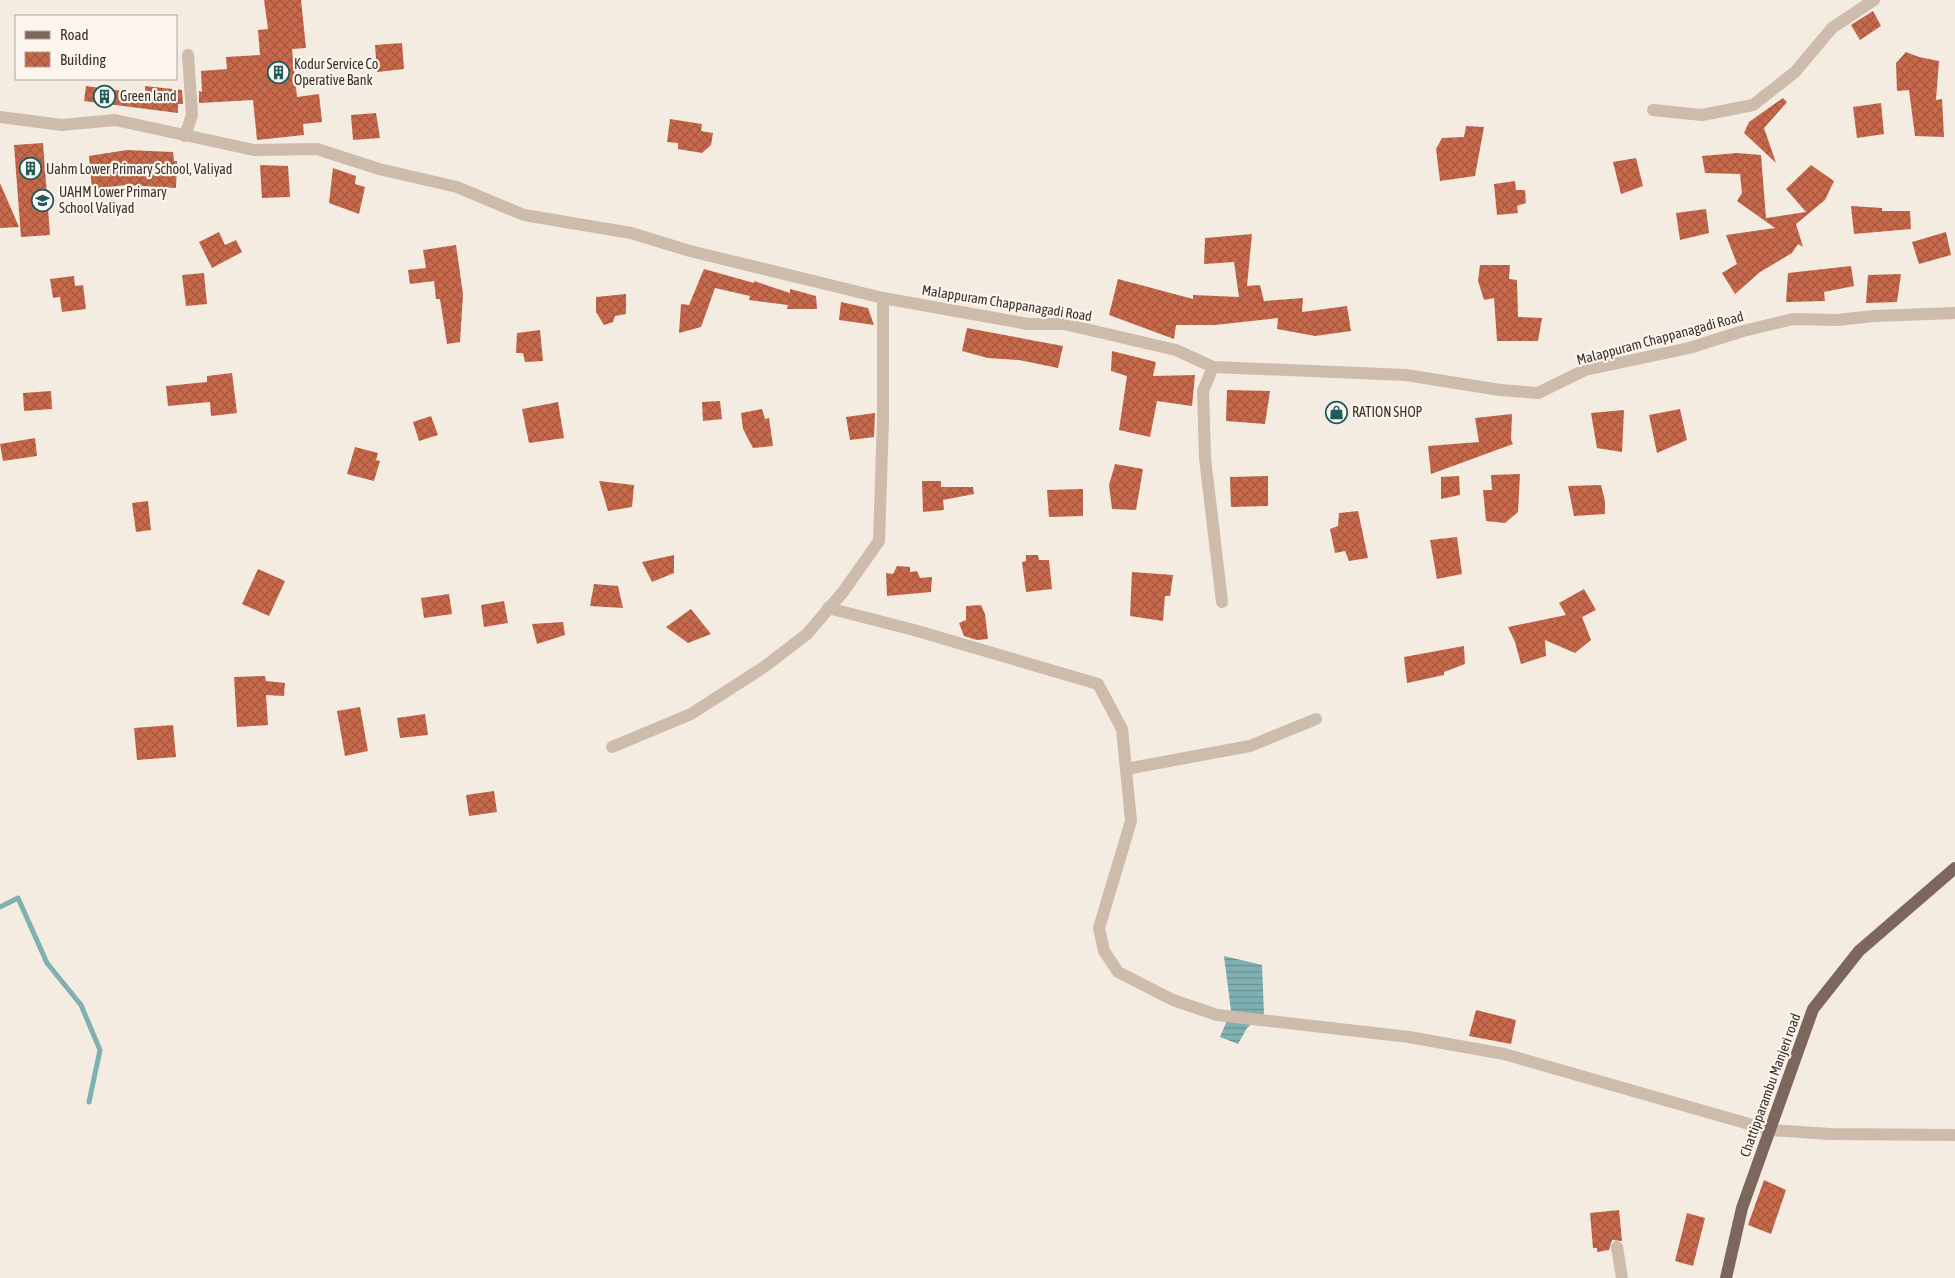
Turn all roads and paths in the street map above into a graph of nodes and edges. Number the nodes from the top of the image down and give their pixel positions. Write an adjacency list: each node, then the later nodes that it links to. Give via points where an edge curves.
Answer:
1 (1874, 0): 3 (street, via 1832,28 1795,72 1753,105 1702,115)
2 (188, 55): 5 (street, via 192,116)
3 (1653, 110)
4 (0, 117): 5 (street, Malappuram Chappanagadi Road, via 62,124 115,120)
5 (185, 136): 6 (street, Malappuram Chappanagadi Road, via 254,150 317,149 379,169 457,187 524,215 631,233 690,251)
6 (883, 298): 8 (street, Malappuram Chappanagadi Road, via 1028,324 1064,324 1176,350); 10 (street, via 879,541)
7 (1955, 313): 8 (street, Malappuram Chappanagadi Road, via 1837,320 1794,319 1690,348 1586,370 1538,393 1406,375)
8 (1212, 367): 9 (street, via 1203,391 1205,458)
9 (1222, 602)
10 (828, 608): 12 (street, via 800,639 764,667 699,709); 13 (street, via 1098,684 1122,729)
11 (1316, 719): 13 (street, via 1250,746)
12 (612, 747)
13 (1126, 769): 15 (street, via 1131,821 1098,928 1104,951 1118,972 1173,1000 1217,1015 1409,1037 1504,1054)
14 (1955, 868): 15 (main road, Chattipparambu Manjeri road, via 1859,951 1813,1010)
15 (1770, 1130): 16 (street); 19 (main road, Chattipparambu Manjeri road, via 1742,1208)
16 (1955, 1135)
17 (1616, 1247): 18 (street)
18 (1622, 1278)
19 (1726, 1278)

